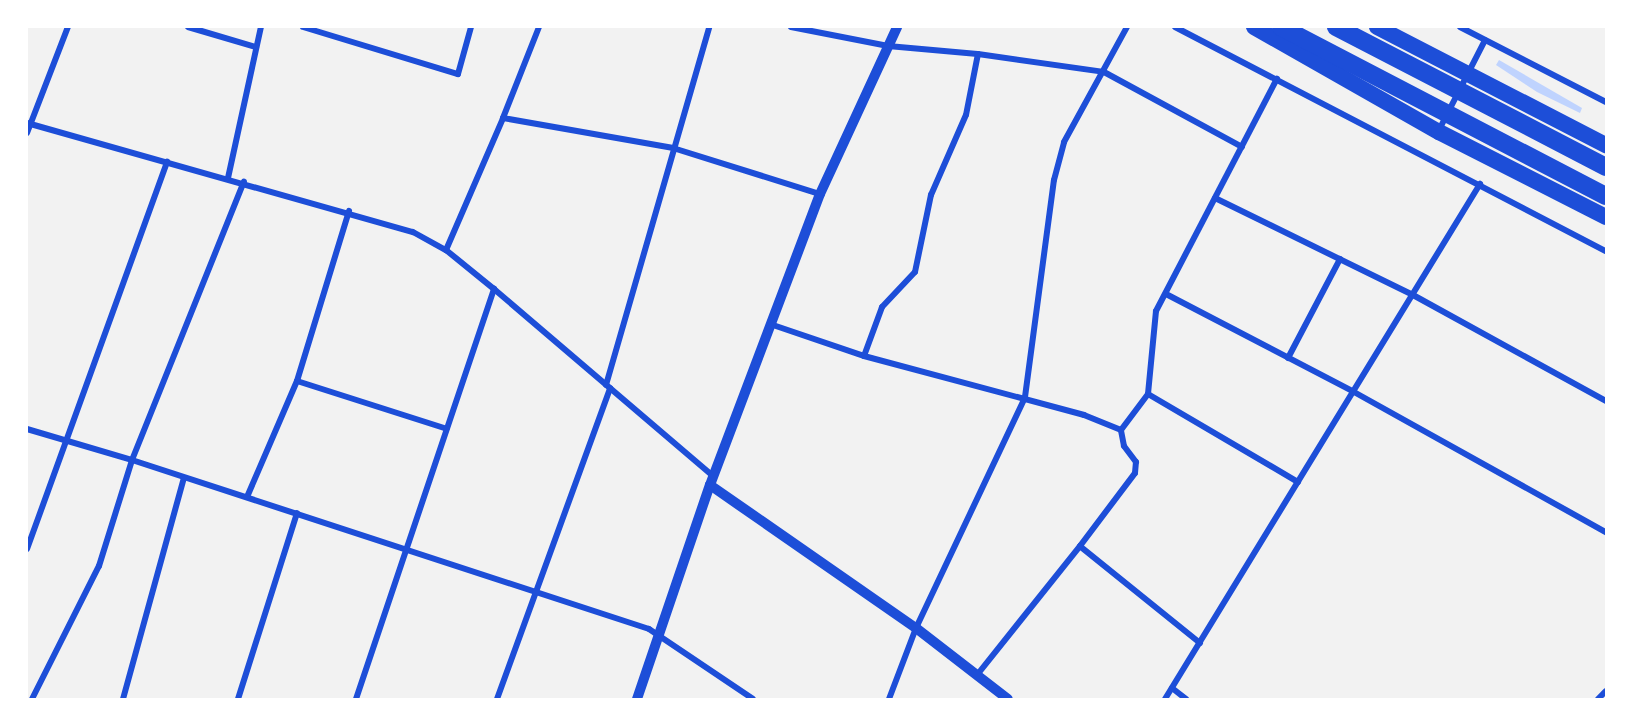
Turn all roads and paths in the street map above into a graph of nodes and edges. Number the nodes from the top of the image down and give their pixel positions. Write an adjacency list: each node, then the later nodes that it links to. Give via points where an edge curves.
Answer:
1 (68, 27): 26 (street)
2 (188, 27): 19 (street)
3 (261, 27): 19 (street)
4 (303, 27): 5 (street, via 458,74)
5 (471, 27)
6 (539, 27): 25 (street)
7 (709, 27): 31 (street)
8 (791, 27): 18 (street)
9 (897, 27): 18 (street)
10 (1127, 27): 21 (street)
11 (1175, 27): 23 (street)
12 (1254, 27): 27 (highway)
13 (1281, 27): 38 (highway)
14 (1336, 27): 33 (highway)
15 (1377, 27): 22 (highway)
16 (1460, 27): 17 (street)
17 (1485, 40): 22 (street); 24 (street)
18 (888, 46): 20 (street); 37 (street)
19 (256, 47): 34 (street)
20 (978, 54): 21 (street); 49 (street, via 966,115 931,195 915,272 882,307)
21 (1104, 72): 30 (street); 55 (street, via 1064,142 1054,180)
22 (1468, 73): 27 (street); 29 (highway)
23 (1277, 79): 30 (street); 36 (street)
24 (1606, 102)
25 (503, 118): 31 (street); 42 (street)
26 (29, 124): 28 (street); 32 (street)
27 (1439, 132): 41 (highway)
28 (27, 133)
29 (1606, 145)
30 (1242, 147): 39 (street)
31 (673, 148): 37 (street); 52 (street)
32 (167, 162): 34 (street); 60 (street)
33 (1606, 166)
34 (228, 178): 35 (street)
35 (244, 182): 40 (street); 61 (street)
36 (1480, 184): 43 (street); 47 (street)
37 (820, 194): 48 (street)
38 (1606, 196)
39 (1215, 198): 44 (street); 46 (street)
40 (349, 211): 42 (street, via 413,232); 51 (street)
41 (1606, 218)
42 (446, 250): 45 (street)
43 (1606, 251)
44 (1340, 259): 47 (street); 50 (street)
45 (494, 289): 52 (street); 58 (street)
46 (1166, 294): 50 (street); 54 (street, via 1156,311)
47 (1413, 295): 53 (street); 56 (street)
48 (770, 324): 49 (street); 63 (street)
49 (864, 356): 55 (street)
50 (1288, 358): 53 (street)
51 (297, 381): 58 (street); 65 (street)
52 (608, 387): 63 (street); 71 (street)
53 (1354, 392): 64 (street); 67 (street)
54 (1148, 394): 59 (street); 64 (street)
55 (1025, 398): 59 (street); 72 (street)
56 (1606, 401)
57 (27, 429): 60 (street)
58 (447, 429): 70 (street)
59 (1121, 430): 68 (street, via 1124,446 1136,462 1135,473)
60 (64, 441): 61 (street); 69 (street)
61 (132, 459): 62 (street); 78 (street, via 99,566)
62 (184, 478): 65 (street); 79 (street)
63 (711, 481): 72 (street); 73 (street)
64 (1299, 482): 74 (street)
65 (247, 497): 66 (street)
66 (297, 513): 70 (street); 80 (street)
67 (1606, 532)
68 (1080, 546): 74 (street); 75 (street)
69 (27, 549)
70 (407, 549): 71 (street); 81 (street)
71 (535, 591): 73 (street); 82 (street)
72 (916, 628): 75 (street); 85 (street)
73 (659, 634): 83 (street); 84 (street)
74 (1200, 643): 76 (street)
75 (977, 675): 86 (street)
76 (1172, 688): 87 (street); 88 (street)
77 (1606, 691): 89 (street)
78 (32, 699)
79 (123, 699)
80 (238, 699)
81 (356, 699)
82 (497, 699)
83 (637, 699)
84 (753, 699)
85 (889, 699)
86 (1008, 699)
87 (1165, 699)
88 (1186, 699)
89 (1598, 699)

